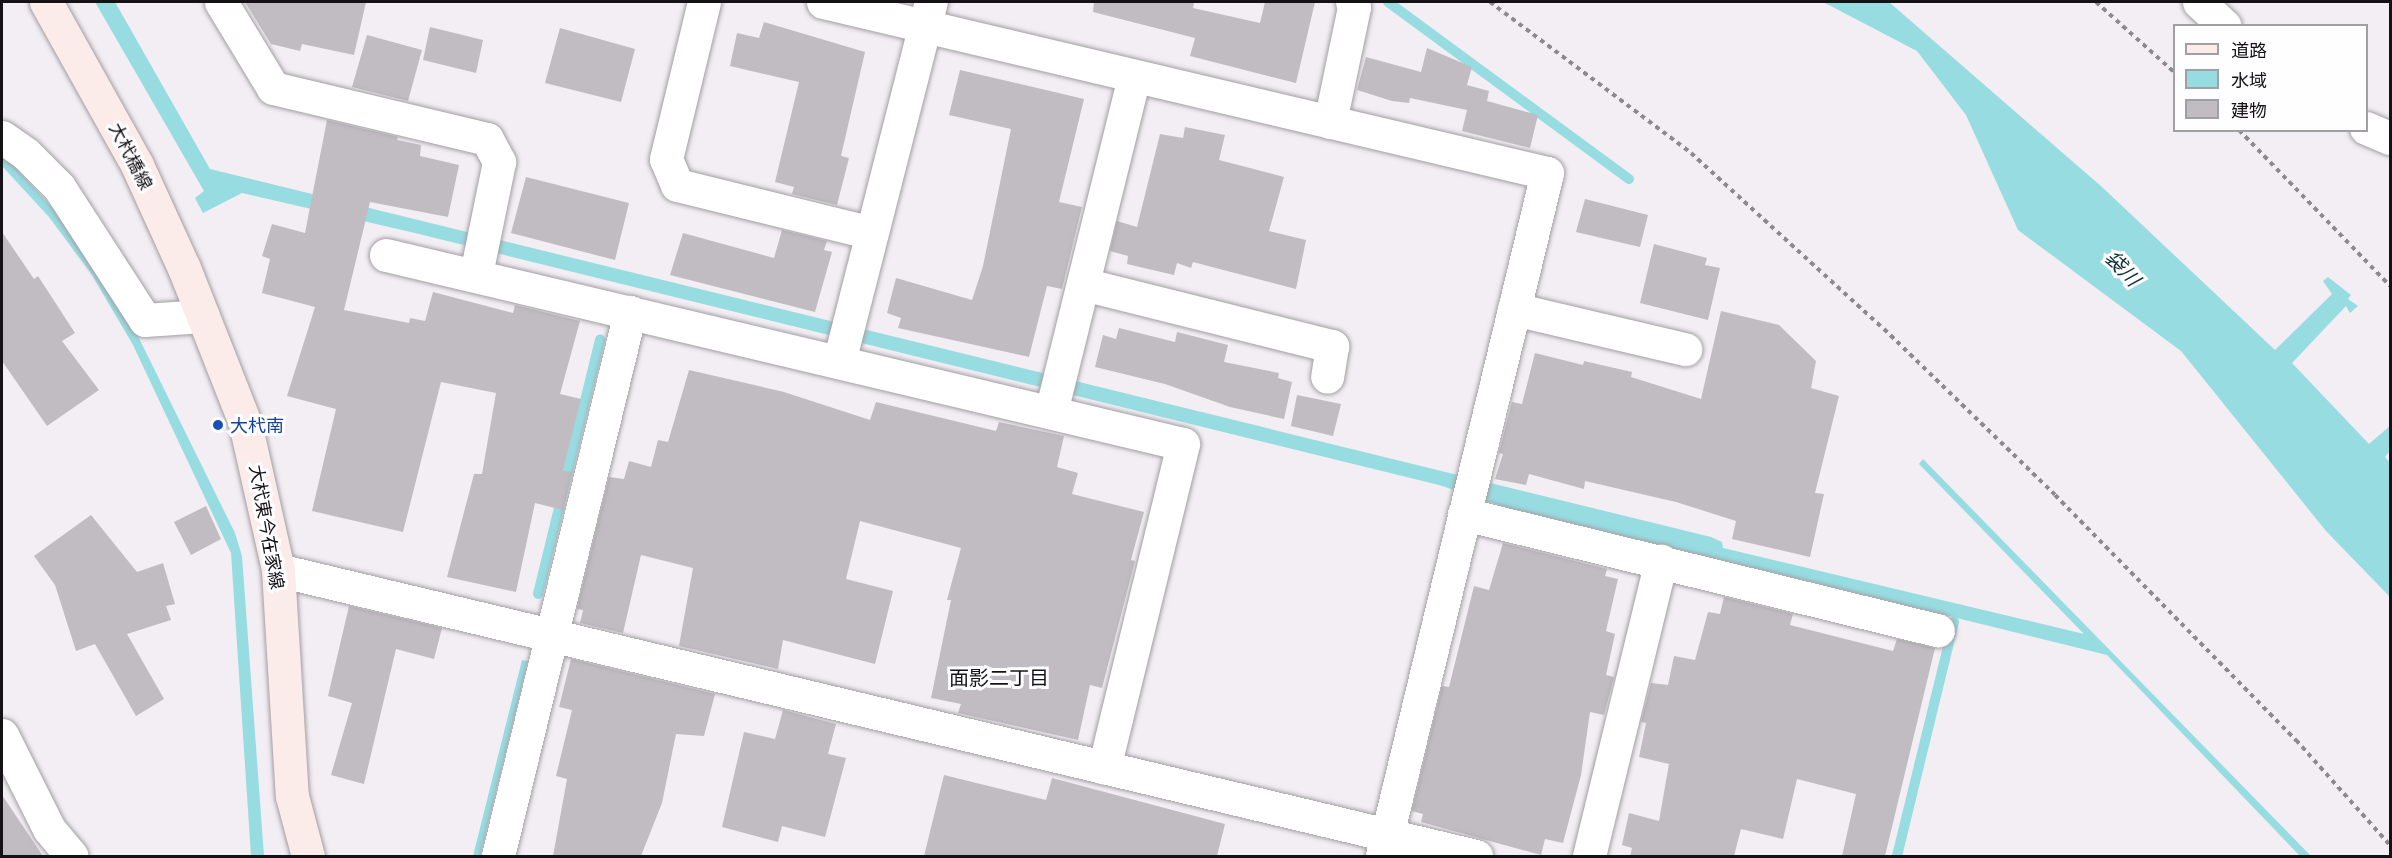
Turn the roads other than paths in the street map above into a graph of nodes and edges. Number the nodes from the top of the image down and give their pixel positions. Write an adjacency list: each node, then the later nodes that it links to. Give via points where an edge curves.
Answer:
1 (46, 2): 20 (street, 大杙橋線, via 137,165)
2 (221, 2): 16 (street, via 273,88 487,139 499,162)
3 (704, 2): 14 (street, via 666,159 677,185)
4 (823, 2): 7 (street)
5 (1352, 2): 10 (street)
6 (2199, 2): 8 (street)
7 (928, 13): 9 (street); 14 (street)
8 (2223, 24)
9 (1134, 76): 10 (street); 17 (street)
10 (1330, 122): 18 (street, via 1547,173)
11 (2368, 128): 13 (street)
12 (2, 137): 20 (street, via 26,154 59,187 146,320)
13 (2391, 138)
14 (869, 232): 22 (street)
15 (386, 255): 16 (street)
16 (476, 274): 19 (street)
17 (1083, 284): 23 (street, via 1332,346); 24 (street)
18 (1514, 309): 21 (street); 25 (street)
19 (630, 312): 22 (street); 29 (street)
20 (203, 316): 27 (street, 大杙東今在家線, via 245,423)
21 (1685, 349)
22 (839, 362): 24 (street)
23 (1327, 377)
24 (1051, 412): 31 (street, via 1183,444)
25 (1464, 514): 26 (street); 32 (street)
26 (1661, 561): 28 (street); 37 (street)
27 (278, 570): 29 (street); 34 (street, 大杙東今在家線, via 292,796)
28 (1938, 630)
29 (553, 634): 31 (street); 35 (street)
30 (2, 735): 33 (street, via 49,830)
31 (1104, 767): 32 (street)
32 (1384, 845): 36 (street)
33 (72, 856)
34 (308, 856)
35 (498, 856)
36 (1476, 856)
37 (1589, 856)

